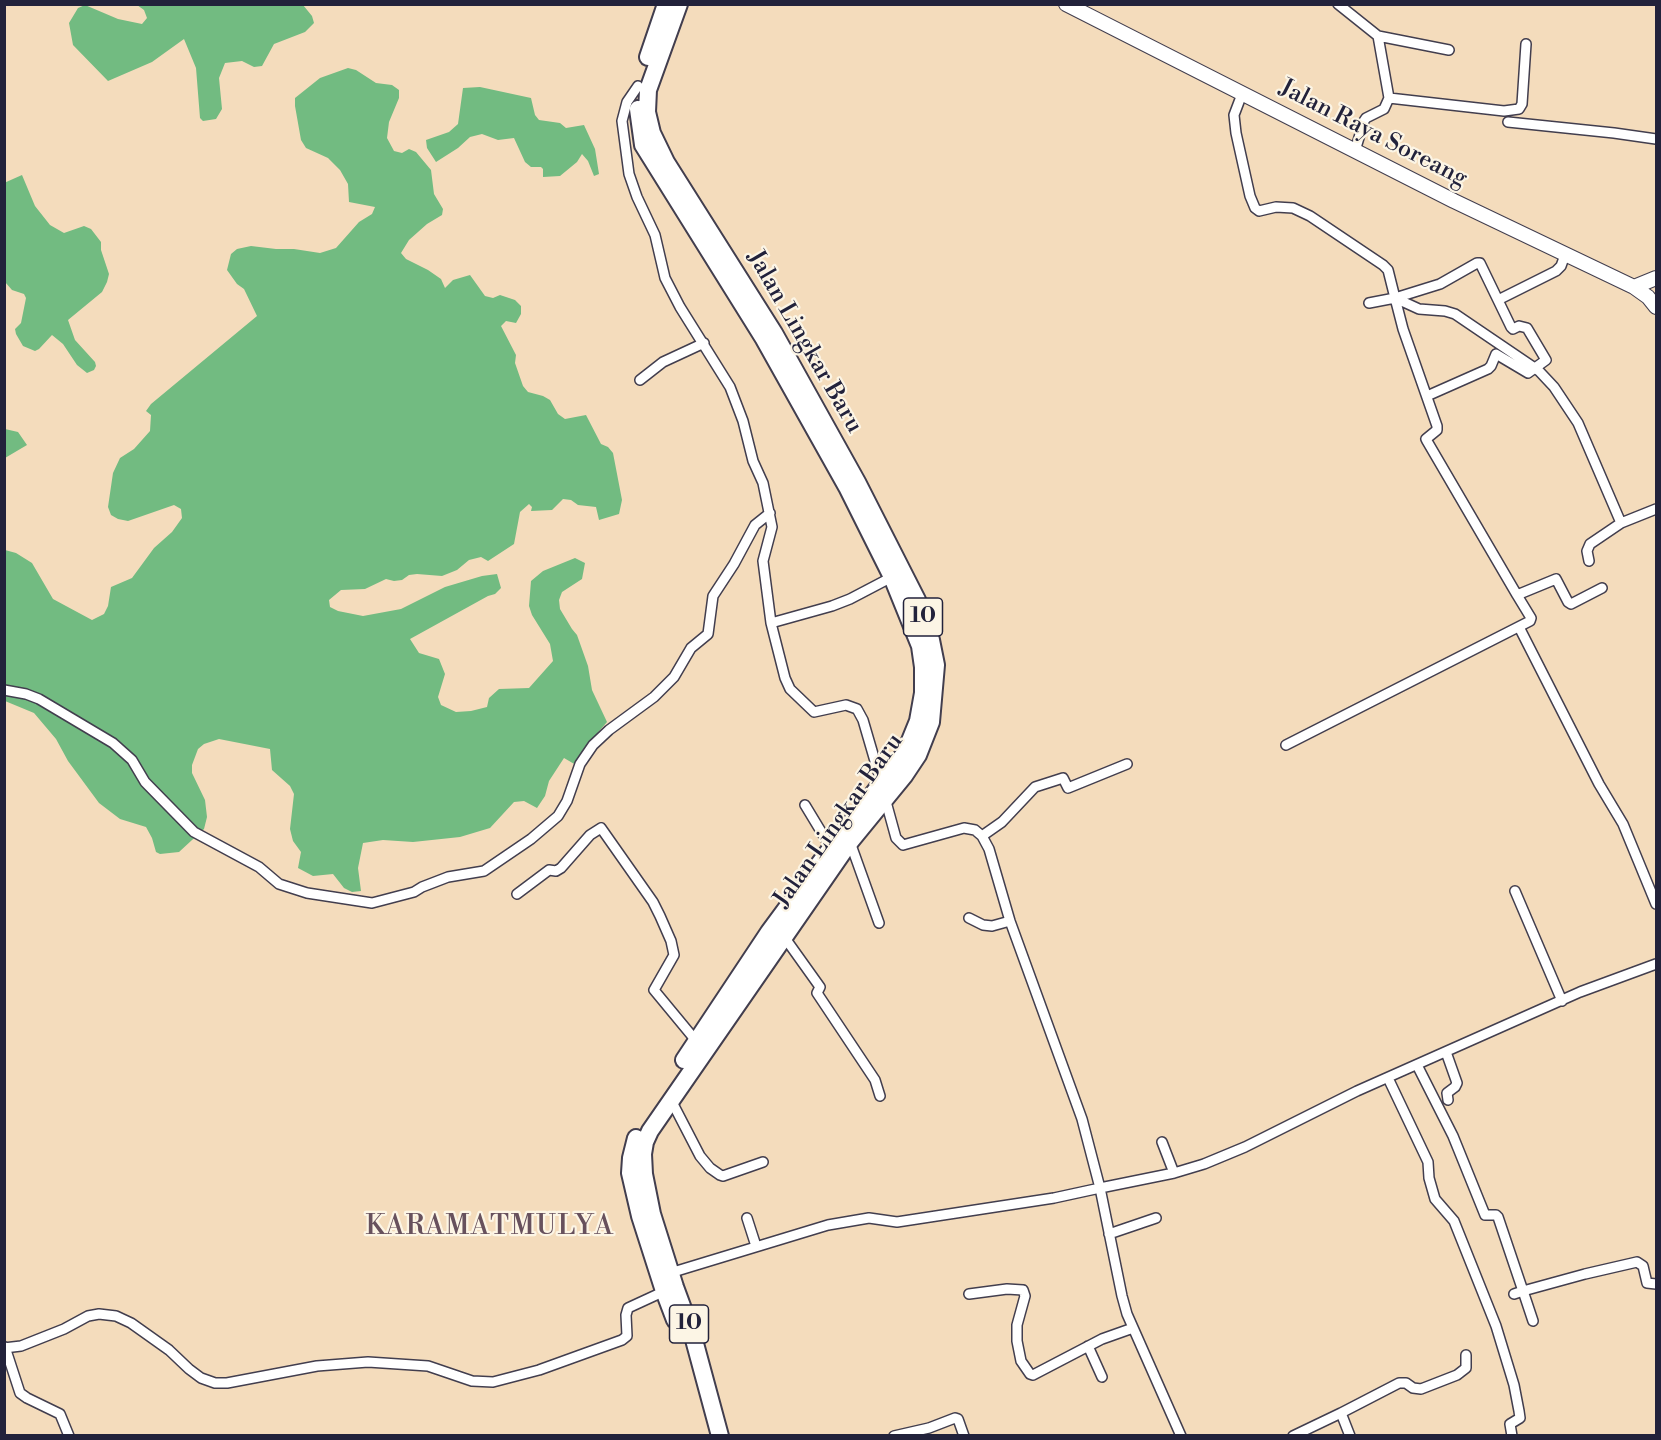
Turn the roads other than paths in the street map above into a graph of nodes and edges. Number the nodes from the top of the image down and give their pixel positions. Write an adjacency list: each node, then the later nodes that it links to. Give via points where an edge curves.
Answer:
1 (666, 4): 8 (highway, Jalan Lingkar Baru / 10)
2 (679, 4): 37 (highway, Jalan Lingkar Baru / 10, via 648,90 647,112 652,133 666,162 774,333 857,482 917,600 931,640 936,665 931,722 904,776)
3 (1066, 4): 9 (main road, Jalan Raya Soreang)
4 (1338, 4): 5 (street)
5 (1378, 36): 7 (street); 10 (street)
6 (1526, 45): 10 (street, via 1519,109 1504,111)
7 (1449, 50)
8 (638, 86): 21 (street, via 627,102 622,121 632,183 655,235 665,278); 29 (highway, Jalan Lingkar Baru / 10, via 643,145 764,339)
9 (1242, 93): 13 (main road, Jalan Raya Soreang); 17 (street, via 1234,115 1236,133 1258,212 1293,208 1310,216 1388,270)
10 (1389, 98): 13 (street, via 1383,109 1366,118)
11 (1508, 122): 12 (street)
12 (1656, 139)
13 (1355, 151): 14 (main road, Jalan Raya Soreang)
14 (1565, 255): 16 (main road, Jalan Raya Soreang); 18 (street, via 1556,271)
15 (1656, 278): 16 (main road)
16 (1634, 287): 20 (main road, Jalan Raya Soreang)
17 (1400, 297): 18 (street, via 1440,284 1477,263 1483,266); 19 (street); 22 (street, via 1419,309 1455,314); 24 (street, via 1403,329)
18 (1498, 300): 22 (street, via 1513,329 1527,328 1545,357)
19 (1369, 303)
20 (1656, 307)
21 (704, 343): 23 (street, via 663,362); 26 (street, via 730,387)
22 (1533, 370): 24 (street, via 1524,371 1496,354 1488,369); 27 (street, via 1550,382 1578,423)
23 (640, 380)
24 (1426, 396): 31 (street, via 1437,426 1426,439)
25 (1656, 509): 27 (street)
26 (770, 513): 32 (street, via 772,527 762,561); 34 (street, via 755,525 713,596 708,634 691,648 674,677 654,697 593,745 580,764 558,816 484,871 448,877 414,892 372,903 307,893 279,884 259,867 194,832 145,783 132,760 113,743 39,699)
27 (1621, 523): 28 (street, via 1590,544)
28 (1589, 561)
29 (892, 577): 32 (street, via 832,606); 37 (highway, Jalan Lingkar Baru / 10, via 920,646 923,693 912,739)
30 (1602, 588): 31 (street, via 1571,604 1556,579)
31 (1518, 596): 33 (street, via 1531,620)
32 (771, 623): 37 (street, via 790,689 814,712 846,705 857,709)
33 (1519, 627): 35 (street); 44 (street, via 1623,824)
34 (4, 690)
35 (1286, 745)
36 (1127, 764): 39 (street, via 1068,788 1063,778 1035,787 1002,822)
37 (883, 791): 39 (street, via 896,838 903,845 964,828); 40 (highway, Jalan Lingkar Baru / 10); 41 (highway, Jalan Lingkar Baru / 10)
38 (805, 804): 41 (street)
39 (982, 836): 46 (street)
40 (850, 842): 47 (street); 48 (highway, Jalan Lingkar Baru / 10)
41 (831, 848): 51 (highway, Jalan Lingkar Baru / 10, via 769,932)
42 (1515, 891): 50 (street)
43 (517, 894): 51 (street, via 549,870 561,868 601,828 652,902 674,955 654,990)
44 (1656, 904)
45 (969, 918): 46 (street, via 983,926)
46 (1010, 921): 61 (street, via 1082,1119)
47 (879, 923)
48 (785, 938): 55 (street, via 820,987 817,993 875,1080); 56 (highway, Jalan Lingkar Baru / 10)
49 (1656, 964): 50 (street)
50 (1562, 1001): 52 (street)
51 (697, 1042): 66 (highway, Jalan Lingkar Baru / 10, via 646,1116 636,1135 631,1158 630,1173 640,1216)
52 (1446, 1052): 53 (street); 57 (street, via 1457,1083 1447,1093)
53 (1418, 1065): 54 (street); 68 (street, via 1453,1136 1485,1215 1498,1217)
54 (1388, 1078): 60 (street, via 1245,1147); 85 (street, via 1428,1162 1435,1199 1454,1221 1496,1326 1520,1411 1520,1418 1510,1424)
55 (880, 1096)
56 (671, 1100): 59 (street, via 700,1156 720,1175); 66 (highway, Jalan Lingkar Baru / 10, via 650,1131 642,1154)
57 (1448, 1100)
58 (1162, 1142): 60 (street)
59 (763, 1162)
60 (1174, 1173): 61 (street)
61 (1100, 1188): 64 (street); 65 (street, via 897,1222 869,1218 828,1225)
62 (747, 1218): 65 (street)
63 (1156, 1218): 64 (street)
64 (1109, 1234): 71 (street)
65 (756, 1246): 66 (street)
66 (670, 1284): 73 (street, via 628,1308 625,1339 493,1382 472,1381 428,1366 368,1362 215,1383 201,1378 131,1323 99,1314 21,1346); 78 (highway, Jalan Lingkar Baru / 10); 79 (highway, Jalan Lingkar Baru / 10, via 693,1336)
67 (1656, 1284): 68 (street, via 1647,1283 1643,1266 1637,1262)
68 (1519, 1293): 70 (street)
69 (969, 1294): 72 (street, via 1023,1290 1017,1341 1021,1361 1030,1374)
70 (1533, 1321)
71 (1133, 1328): 72 (street); 82 (street)
72 (1088, 1346): 75 (street)
73 (5, 1348): 77 (street, via 20,1393 60,1414)
74 (1466, 1355): 76 (street, via 1466,1368 1457,1376 1421,1389 1399,1383)
75 (1102, 1377)
76 (1341, 1413): 83 (street); 84 (street)
77 (69, 1436)
78 (711, 1436)
79 (720, 1436)
80 (894, 1436): 81 (street, via 955,1418)
81 (964, 1436)
82 (1181, 1436)
83 (1293, 1436)
84 (1350, 1436)
85 (1512, 1436)

